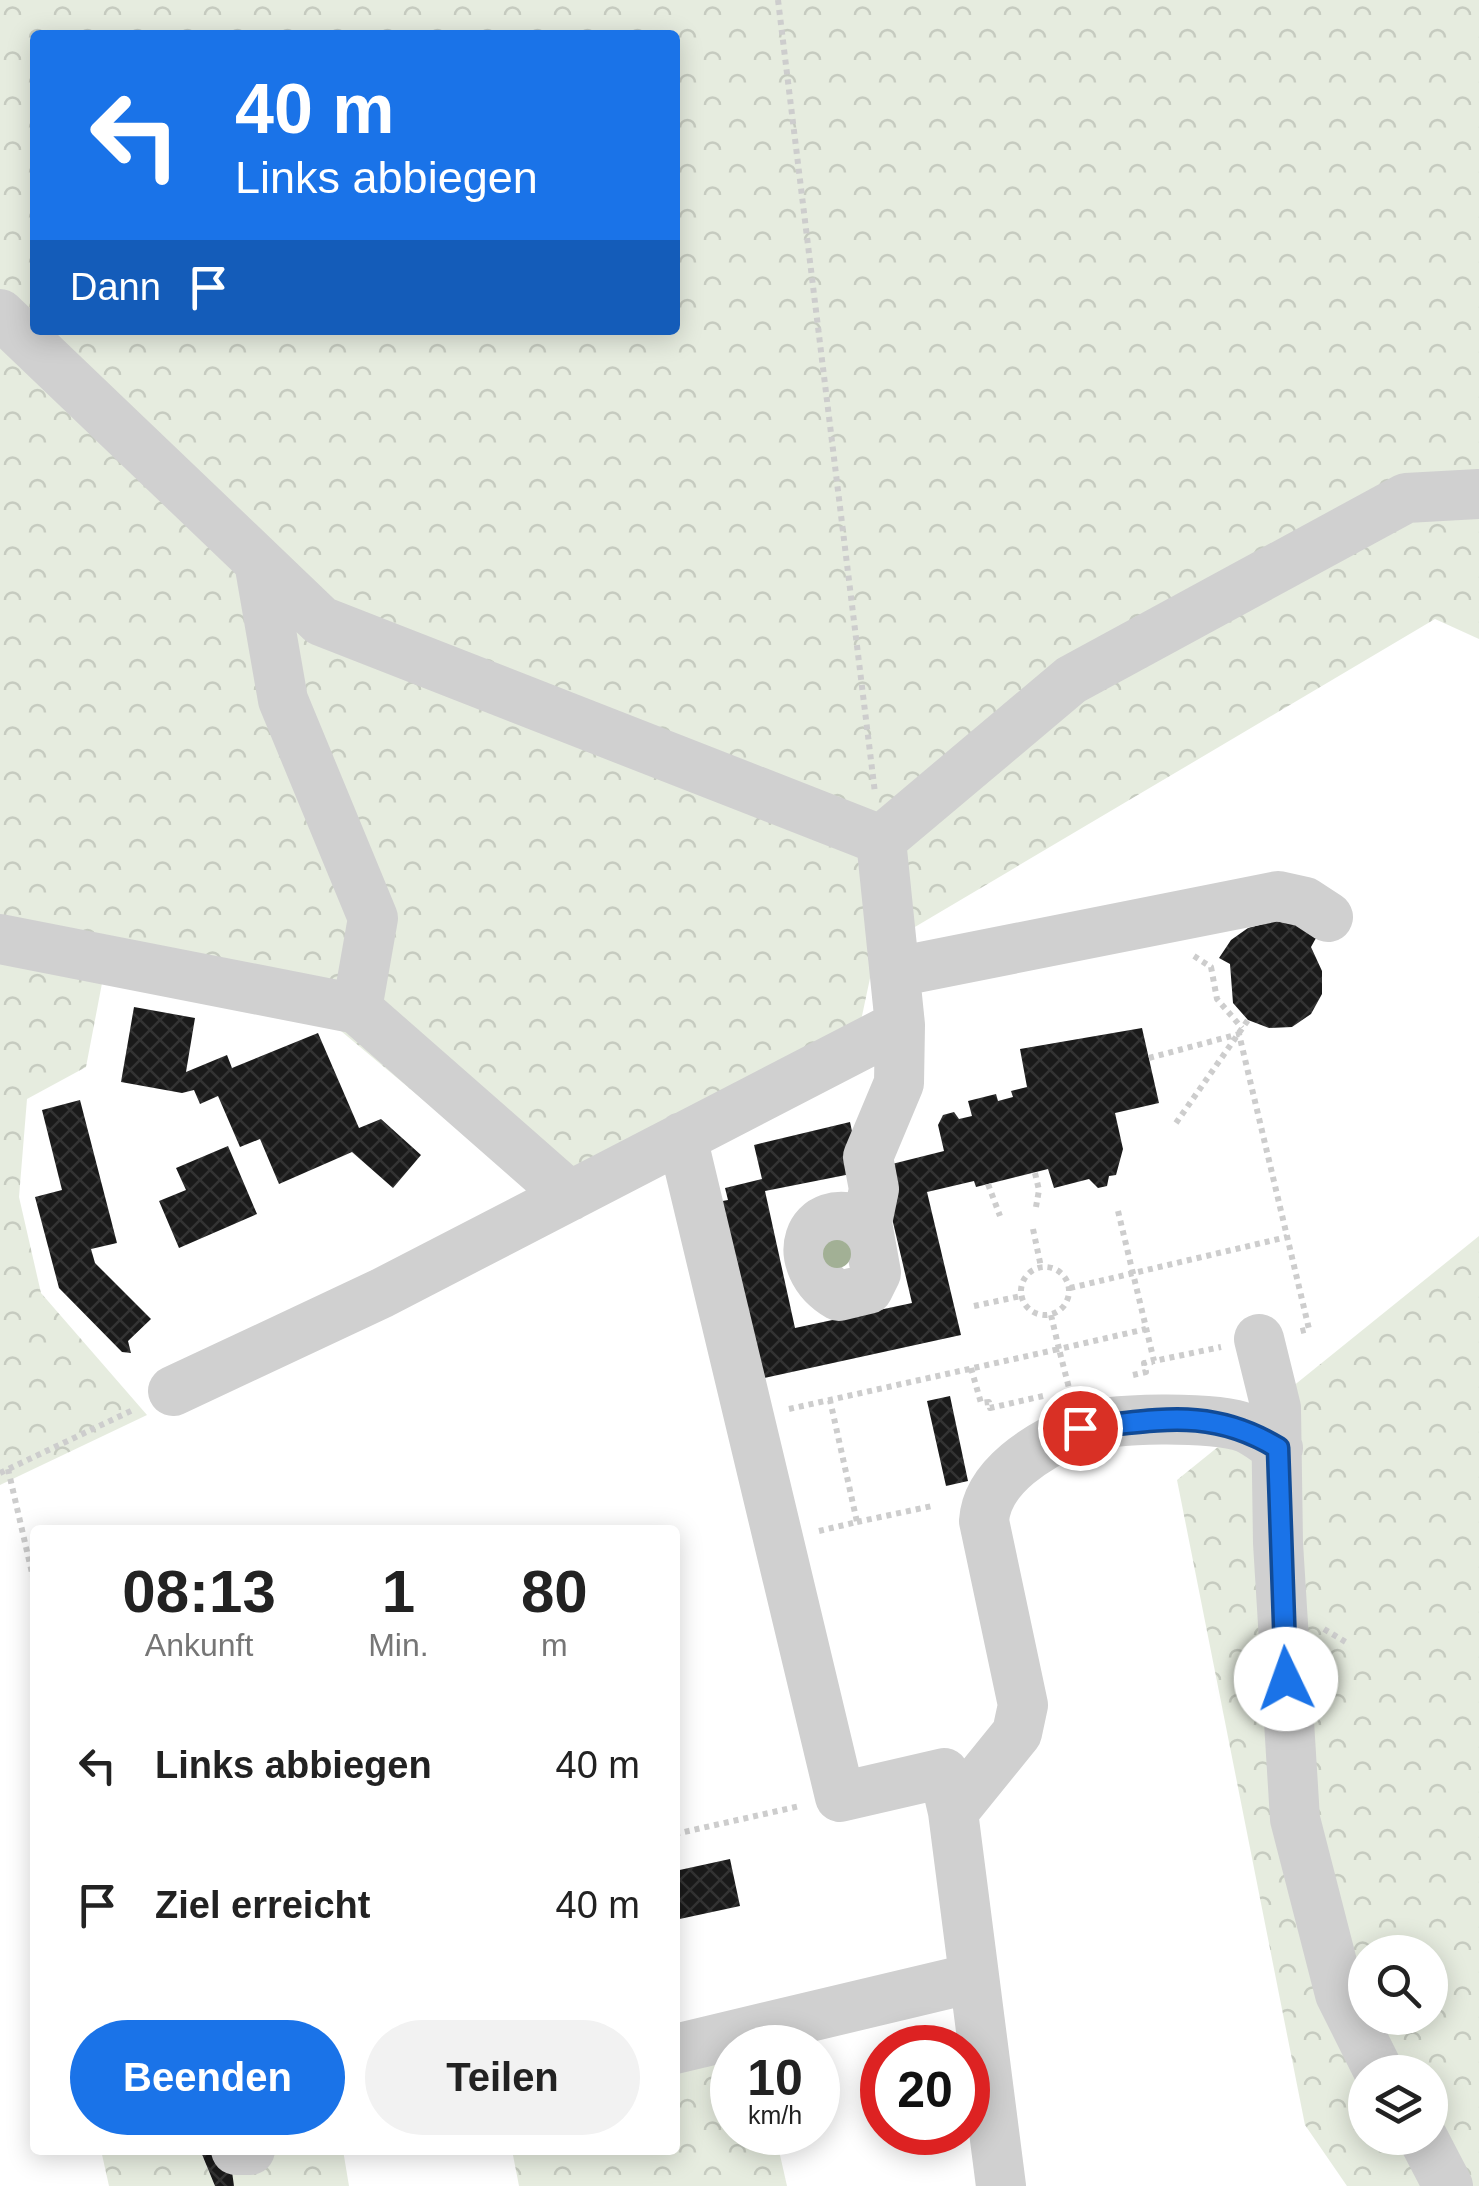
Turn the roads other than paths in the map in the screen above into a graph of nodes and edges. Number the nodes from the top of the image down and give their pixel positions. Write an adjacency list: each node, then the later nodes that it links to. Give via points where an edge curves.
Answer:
1 (0, 314): 3 (lane)
2 (1479, 494): 4 (lane, via 1406,498 1071,680)
3 (258, 562): 4 (lane, via 321,621); 8 (lane, via 283,700 373,918)
4 (881, 840): 7 (lane)
5 (1328, 917): 7 (lane, via 1278,896)
6 (0, 939): 8 (lane)
7 (896, 972): 9 (lane)
8 (357, 1009): 11 (lane)
9 (900, 1025): 10 (lane); 12 (lane, via 899,1084 868,1157 874,1189)
10 (682, 1138): 11 (lane); 16 (lane, via 840,1797 944,1773)
11 (570, 1196): 14 (lane)
12 (867, 1223)
13 (1259, 1339): 15 (lane)
14 (172, 1391)
15 (1278, 1448): 16 (lane, via 1245,1428 1202,1420 1080,1428 998,1482 985,1502 984,1521 1023,1706 1016,1733); 19 (lane, via 1296,1819 1340,1994)
16 (953, 1812): 17 (lane)
17 (973, 1978): 18 (lane); 21 (lane)
18 (680, 2048)
19 (1371, 2055)
20 (1431, 2155): 22 (lane)
21 (1001, 2186)
22 (1448, 2186)

